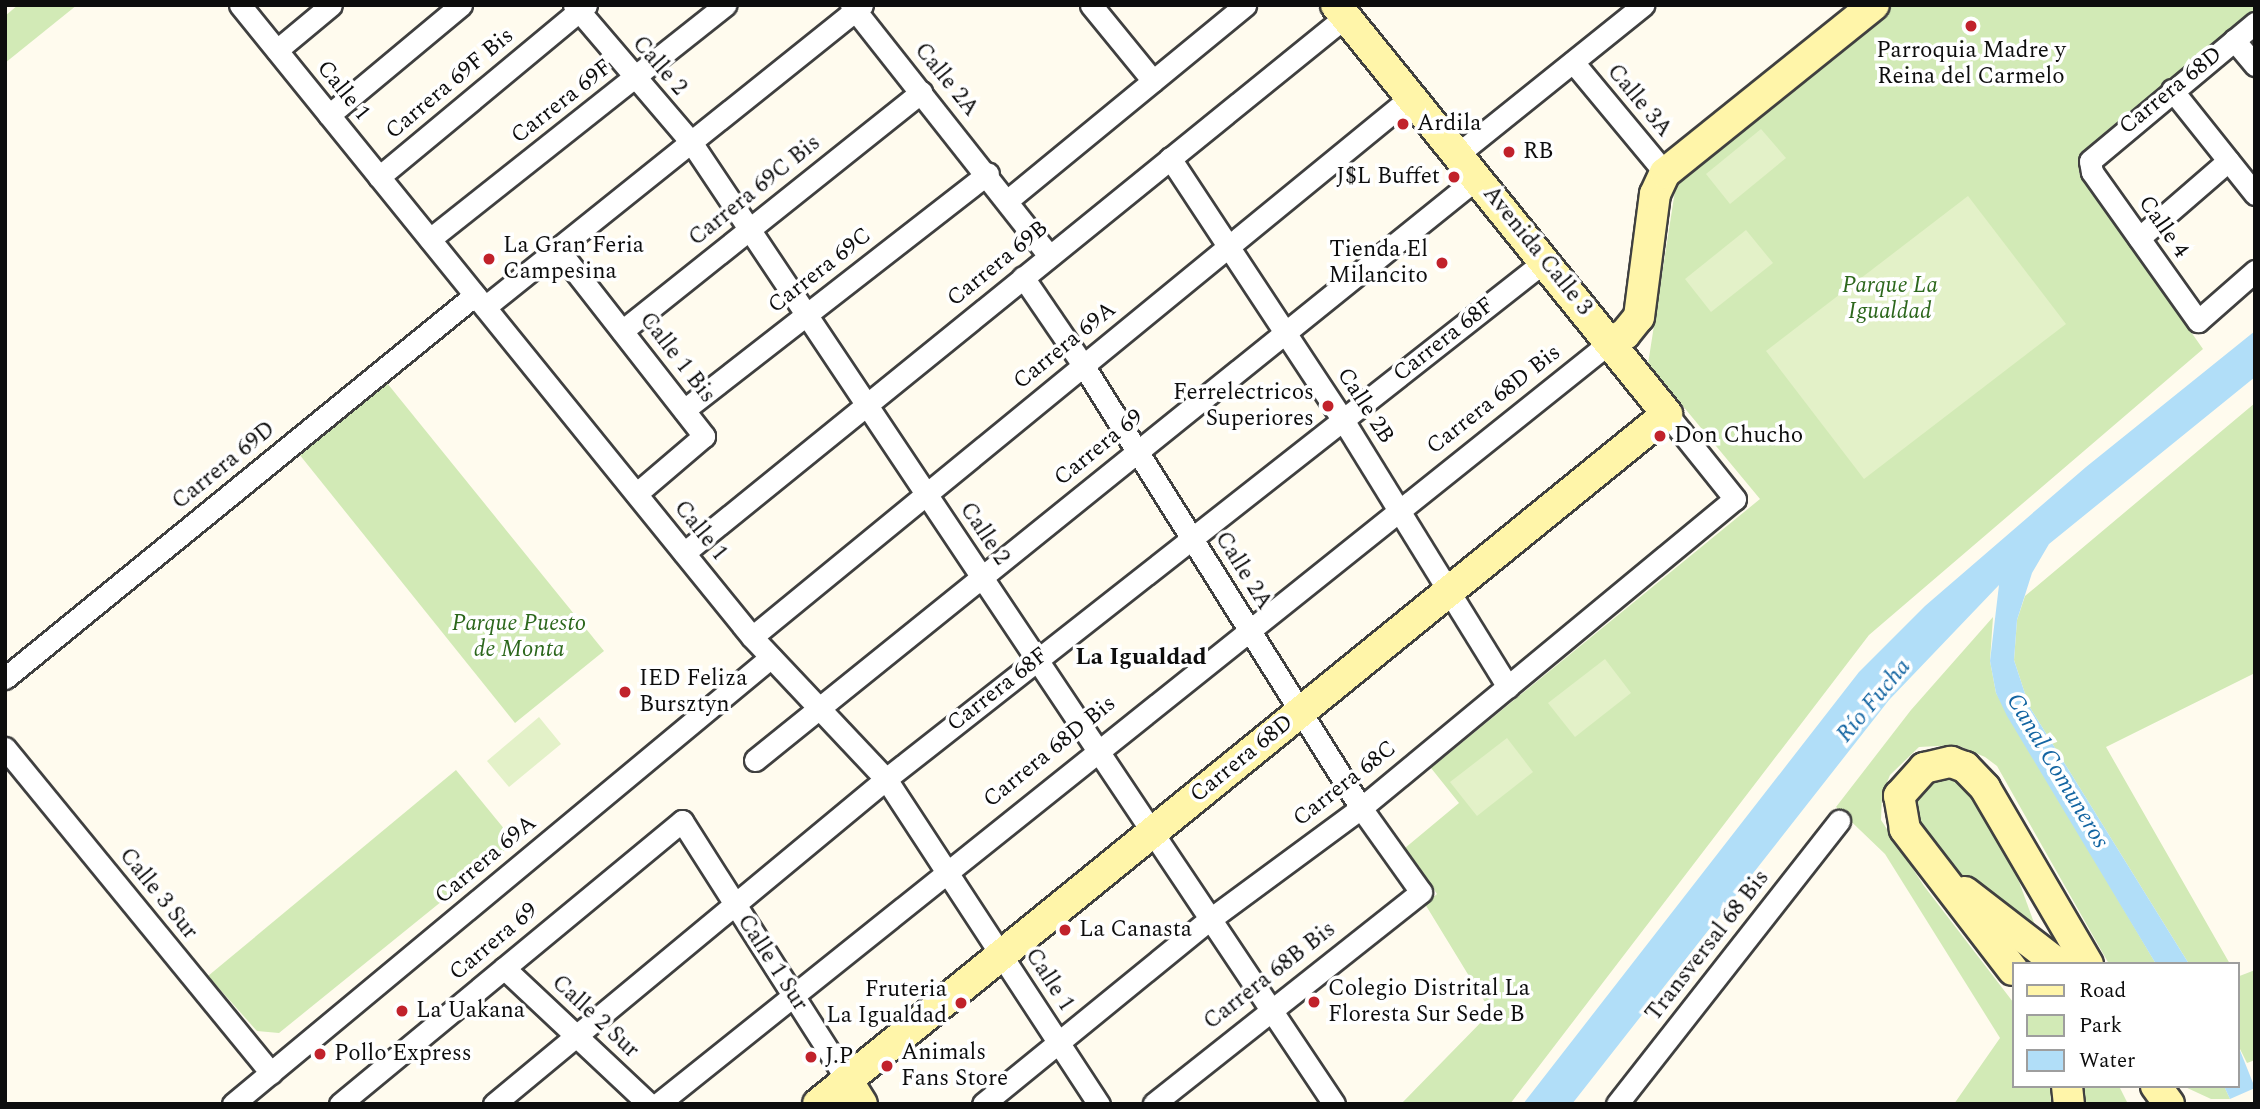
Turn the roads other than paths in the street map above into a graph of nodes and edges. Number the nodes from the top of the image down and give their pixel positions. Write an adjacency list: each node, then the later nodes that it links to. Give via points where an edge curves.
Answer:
1 (240, 5): 14 (street, Calle 1)
2 (331, 5): 14 (street)
3 (461, 5): 22 (street)
4 (725, 5): 17 (street, Carrera 69F)
5 (1091, 5): 18 (street)
6 (1245, 5): 18 (street)
7 (1643, 5): 15 (street)
8 (1874, 5): 29 (street)
9 (580, 7): 17 (street, Calle 2); 30 (street, Carrera 69F Bis)
10 (856, 7): 20 (street, Calle 2A); 23 (street, Carrera 69D)
11 (1341, 11): 21 (street, Avenida Calle 3); 25 (street, Carrera 69B)
12 (2255, 23): 13 (street, Carrera 68D)
13 (2234, 40): 16 (street); 19 (street, Carrera 68D)
14 (277, 50): 22 (street, Calle 1)
15 (1573, 62): 24 (street); 29 (street, Calle 3A)
16 (2255, 65)
17 (634, 78): 23 (street, Calle 2); 36 (street, Carrera 69F)
18 (1153, 80): 33 (street)
19 (2172, 90): 26 (street, Carrera 68D); 27 (street)
20 (921, 92): 28 (street, Calle 2A); 34 (street, Carrera 69C Bis)
21 (1411, 97): 24 (street, Avenida Calle 3); 37 (street, Carrera 69A)
22 (329, 115): 30 (street, Calle 1)
23 (691, 142): 34 (street, Calle 2); 38 (street, Carrera 69D)
24 (1458, 155): 31 (street, Avenida Calle 3)
25 (1170, 158): 37 (street, Calle 2B); 39 (street, Carrera 69B)
26 (2090, 161): 35 (street, Calle 4)
27 (2228, 161): 32 (street); 35 (street)
28 (988, 173): 33 (street, Calle 2A); 44 (street, Carrera 69C)
29 (1665, 173): 47 (street, via 1655,194 1639,317)
30 (379, 177): 36 (street, Calle 1)
31 (1477, 178): 40 (street, Avenida Calle 3); 46 (street, Carrera 69)
32 (2255, 194)
33 (1008, 200): 39 (street, Calle 2A)
34 (749, 230): 44 (street, Calle 2); 45 (street, Carrera 69C Bis)
35 (2139, 238): 41 (street, Calle 4, via 2198,321)
36 (430, 239): 43 (street, Calle 1)
37 (1229, 246): 46 (street, Calle 2B); 48 (street, Carrera 69A)
38 (557, 248): 43 (street, Carrera 69D); 45 (street, Calle 1 Bis)
39 (1049, 256): 42 (street, Carrera 69B)
40 (1545, 261): 47 (street, Avenida Calle 3); 52 (street, Carrera 68F)
41 (2255, 271)
42 (1023, 277): 48 (street, Calle 2A); 49 (street, Carrera 69B)
43 (480, 301): 54 (street, Calle 1); 66 (street, Carrera 69D)
44 (806, 316): 49 (street, Calle 2); 50 (street, Carrera 69C)
45 (622, 331): 50 (street, Calle 1 Bis)
46 (1284, 332): 52 (street, Calle 2B); 53 (street, Carrera 69)
47 (1611, 342): 51 (street, Avenida Calle 3); 57 (street, Carrera 68D Bis)
48 (1083, 365): 53 (street, Calle 2A); 55 (street, Carrera 69A)
49 (866, 404): 55 (street, Calle 2); 59 (street, Carrera 69B)
50 (684, 410): 54 (street, Calle 1 Bis, via 704,436)
51 (1667, 414): 56 (street, Avenida Calle 3); 61 (street, Carrera 68D)
52 (1343, 420): 57 (street, Calle 2B); 58 (street, Carrera 68F)
53 (1137, 452): 58 (street, Calle 2A); 60 (street, Carrera 69)
54 (636, 494): 59 (street, Calle 1)
55 (925, 494): 60 (street, Calle 2); 63 (street, Carrera 69A)
56 (1735, 499): 67 (street, Carrera 68C)
57 (1399, 508): 61 (street, Calle 2B); 62 (street, Carrera 68D Bis)
58 (1192, 538): 62 (street, Calle 2A); 65 (street, Carrera 68F)
59 (684, 552): 63 (street, Calle 1)
60 (981, 577): 65 (street, Calle 2); 68 (street, Carrera 69)
61 (1447, 592): 67 (street, Calle 2B); 69 (street, Carrera 68D)
62 (1248, 628): 69 (street, Calle 2A); 71 (street, Carrera 68D Bis)
63 (752, 637): 64 (street, Calle 1)
64 (771, 657): 68 (street, Calle 1); 94 (street, Carrera 69A)
65 (1036, 660): 71 (street, Calle 2); 73 (street, Carrera 68F)
66 (5, 678)
67 (1508, 687): 74 (street, Carrera 68C)
68 (819, 708): 72 (street, Carrera 69); 73 (street, Calle 1)
69 (1300, 712): 74 (street, Calle 2A); 78 (street, Carrera 68D)
70 (5, 748): 94 (street, Calle 3 Sur)
71 (1096, 750): 78 (street, Calle 2); 80 (street, Carrera 68D Bis)
72 (755, 760)
73 (886, 779): 80 (street, Calle 1); 82 (street, Carrera 68F)
74 (1361, 808): 81 (street, Calle 2A); 83 (street, Carrera 68C)
75 (2000, 811): 79 (street, via 1965,767 1951,762 1924,768 1899,796 1899,811); 86 (street); 87 (street)
76 (682, 821): 82 (street, Calle 1 Sur); 89 (street, Carrera 69)
77 (1839, 821): 108 (street, Transversal 68 Bis)
78 (1151, 833): 83 (street, Calle 2); 84 (street, Carrera 68D)
79 (1925, 858): 85 (street); 88 (street)
80 (945, 870): 84 (street, Calle 1); 90 (street, Carrera 68D Bis)
81 (1421, 892): 91 (street, Carrera 68B Bis)
82 (734, 904): 90 (street, Calle 1 Sur); 92 (street, Carrera 68F)
83 (1209, 920): 91 (street, Calle 2); 93 (street, Carrera 68C)
84 (1001, 955): 93 (street, Calle 1); 97 (street, Carrera 68D)
85 (2055, 962)
86 (2070, 962)
87 (2087, 962)
88 (2011, 967)
89 (504, 968): 92 (street, Calle 2 Sur); 100 (street, Carrera 69)
90 (791, 993): 97 (street, Calle 1 Sur); 103 (street, Carrera 68D Bis)
91 (1269, 1009): 98 (street, Calle 2); 107 (street, Carrera 68B Bis)
92 (576, 1035): 101 (street, Carrera 68F); 102 (street, Calle 2 Sur)
93 (1060, 1045): 105 (street, Carrera 68C); 106 (street, Calle 1)
94 (271, 1073): 99 (street, Carrera 69A)
95 (2139, 1088): 109 (street)
96 (2157, 1088): 110 (street)
97 (854, 1092): 104 (street, Carrera 68D)
98 (1325, 1101)
99 (233, 1104)
100 (340, 1104)
101 (494, 1104)
102 (649, 1104)
103 (658, 1104)
104 (818, 1104)
105 (983, 1104)
106 (1099, 1104)
107 (1154, 1104)
108 (1617, 1104)
109 (2147, 1104)
110 (2169, 1104)

